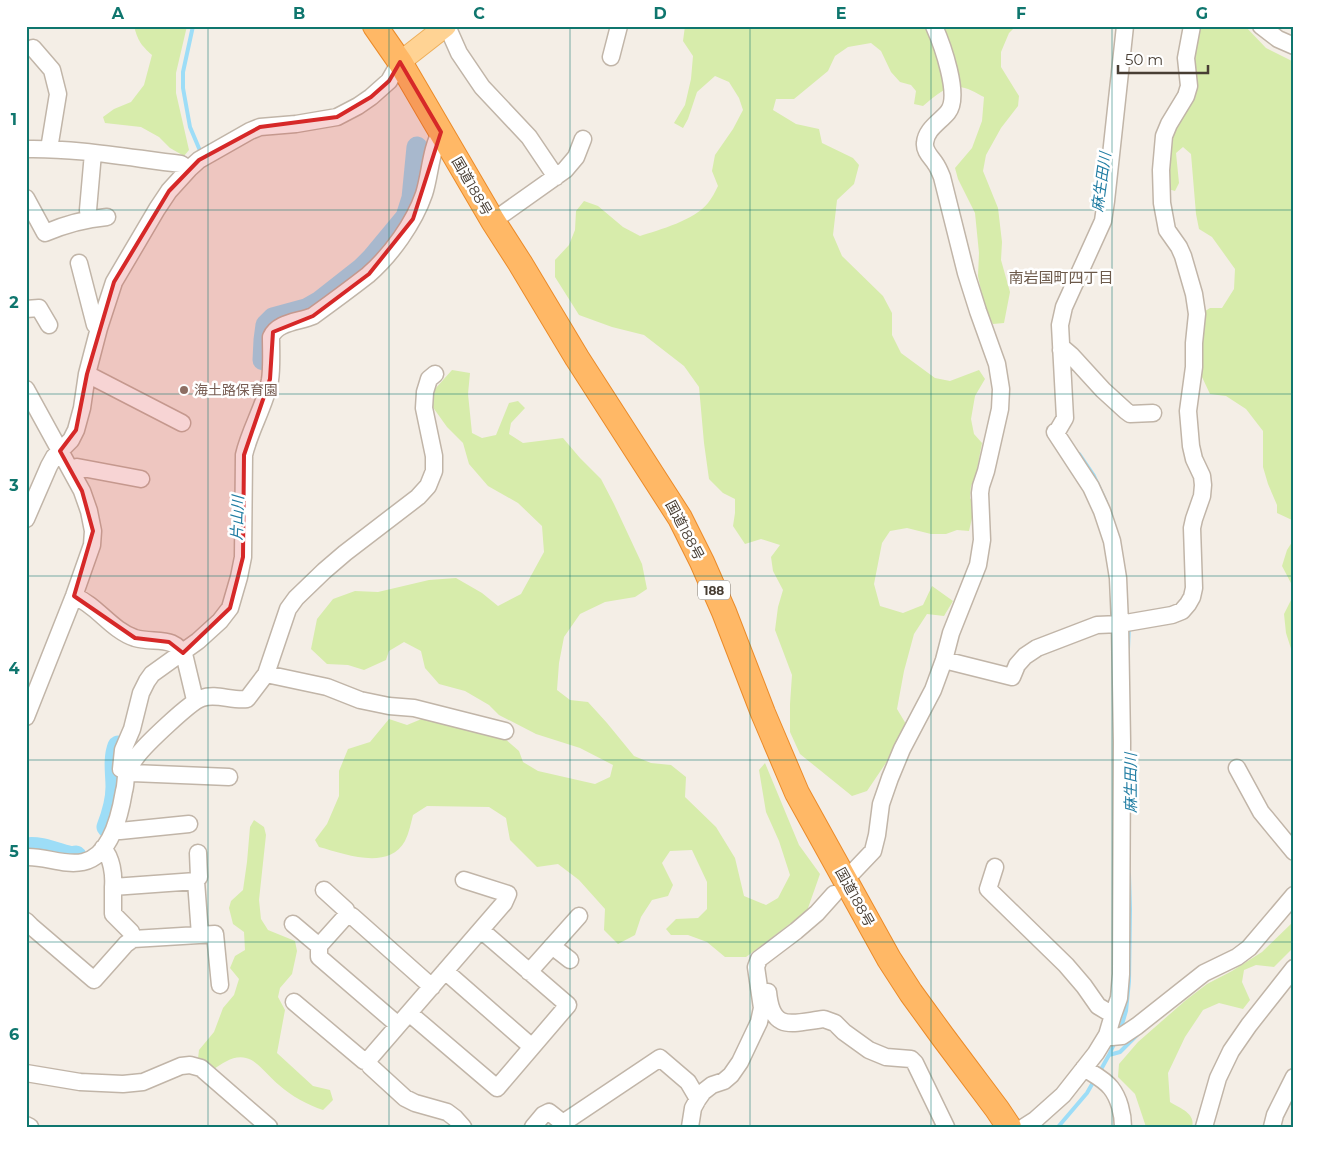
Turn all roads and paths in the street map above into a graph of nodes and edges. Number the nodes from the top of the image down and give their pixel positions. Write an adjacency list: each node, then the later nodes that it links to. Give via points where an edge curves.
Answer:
1 (375, 26): 11 (highway, 国道188号 / 188)
2 (446, 26): 11 (main road); 18 (street, via 459,53 482,87 529,137)
3 (619, 26): 10 (street)
4 (934, 26): 40 (street, via 948,70 953,101 944,118 926,136 925,145 942,177 966,273 998,364 1001,389 1000,409 980,486 982,540 978,565)
5 (1125, 26): 27 (street, via 1103,221 1064,307 1060,325)
6 (1192, 26): 38 (street, via 1186,58 1189,86 1164,136 1161,170 1167,230 1183,256 1197,314 1188,410 1191,446 1203,485 1192,528 1194,588 1188,604 1172,615)
7 (1261, 26): 8 (street)
8 (1294, 46)
9 (33, 48): 14 (street, via 52,70 58,94)
10 (611, 58)
11 (400, 62): 12 (highway, 国道188号 / 188); 17 (street, via 389,81 371,97 338,117 260,127)
12 (441, 132): 22 (highway, 国道188号 / 188); 39 (street, via 436,140 424,194 413,220 384,259 313,316 280,326 273,332 270,379 244,455 243,557 230,608 220,621)
13 (582, 139): 18 (street, via 576,157)
14 (49, 148): 15 (street); 16 (street)
15 (26, 149)
16 (93, 153): 17 (street, via 181,164); 21 (street)
17 (189, 169): 26 (street, via 157,209 114,282)
18 (556, 177): 22 (street)
19 (26, 198): 21 (street, via 45,233)
20 (107, 217): 21 (street)
21 (89, 218)
22 (493, 221): 96 (highway, 国道188号 / 188, via 680,518 724,612 797,793 889,959)
23 (79, 263): 26 (street, via 95,325)
24 (26, 309): 25 (street, via 39,308)
25 (49, 325)
26 (99, 328): 28 (street)
27 (1061, 350): 31 (street, via 1071,355 1126,412); 38 (street, via 1065,418 1055,432 1092,487 1102,511 1112,542 1118,578)
28 (87, 374): 32 (street); 33 (street, via 76,430)
29 (436, 374): 41 (street, via 429,379 425,392 424,408 434,456 434,472 428,486 338,559 296,598 288,609)
30 (26, 389): 33 (street)
31 (1153, 414)
32 (182, 423)
33 (60, 451): 34 (street); 36 (street, via 49,466)
34 (71, 470): 35 (street, via 77,467); 37 (street, via 89,511 93,531 92,544)
35 (141, 480)
36 (26, 520)
37 (74, 596): 39 (street, via 135,638 169,642); 43 (street)
38 (1120, 624): 40 (street, via 1097,626 1037,648 1017,665 1012,677); 80 (street, via 1121,974)
39 (180, 649): 42 (street); 46 (street, via 152,674 141,693 123,750 121,768)
40 (944, 660): 55 (street, via 890,778 881,804 873,851)
41 (266, 674): 42 (street, via 247,699 209,696); 44 (street, via 327,687 360,700 414,708)
42 (196, 700): 46 (street, via 136,756)
43 (26, 717)
44 (505, 731)
45 (1237, 768): 51 (street, via 1261,812)
46 (128, 772): 47 (street); 49 (street)
47 (229, 777)
48 (189, 824): 49 (street)
49 (115, 830): 50 (street)
50 (103, 848): 53 (street, via 95,857 83,862); 58 (street, via 114,875)
51 (1294, 852)
52 (198, 853): 57 (street, via 199,877)
53 (26, 857)
54 (995, 867): 80 (street, via 988,889 1066,965 1098,1006)
55 (852, 873)
56 (464, 880): 66 (street, via 508,894)
57 (196, 881): 58 (street); 67 (street)
58 (113, 887): 68 (street, via 113,914)
59 (324, 890): 63 (street, via 346,910)
60 (834, 894): 71 (street, via 817,913)
61 (1294, 895): 82 (street, via 1249,948 1237,957 1204,973 1122,1036)
62 (579, 916): 70 (street)
63 (348, 917): 69 (street); 77 (street, via 352,916)
64 (26, 921): 68 (street, via 94,980)
65 (293, 924): 69 (street)
66 (481, 930): 73 (street); 74 (street)
67 (200, 935): 68 (street); 76 (street, via 215,934)
68 (134, 939)
69 (319, 946): 81 (street, via 319,957)
70 (552, 946): 72 (street); 74 (street)
71 (765, 954): 88 (street, via 756,967 762,1008 759,1022 731,1075 712,1085); 95 (street, via 769,998 773,1014 780,1021 791,1024 829,1020 870,1050 886,1057 911,1059)
72 (570, 960)
73 (445, 971): 77 (street); 83 (street)
74 (529, 972): 83 (street, via 568,1005)
75 (1293, 972): 99 (street, via 1232,1051 1218,1078)
76 (220, 985)
77 (432, 987): 79 (street)
78 (294, 1002): 84 (street, via 364,1061)
79 (409, 1013): 81 (street); 83 (street, via 496,1088)
80 (1114, 1015): 82 (street)
81 (398, 1025): 84 (street)
82 (1107, 1035): 85 (street)
83 (532, 1048)
84 (369, 1061): 92 (street, via 370,1066 405,1098 447,1112)
85 (1084, 1068): 97 (street, via 1064,1095); 98 (street, via 1111,1088 1122,1112)
86 (26, 1072): 91 (street, via 80,1082 123,1084 143,1082 190,1065 200,1068)
87 (1294, 1078): 100 (street)
88 (698, 1099): 93 (street, via 688,1082 660,1058 563,1124 549,1112); 94 (street)
89 (26, 1125): 90 (street)
90 (30, 1127)
91 (269, 1127)
92 (462, 1127)
93 (533, 1127)
94 (690, 1127)
95 (946, 1127)
96 (1009, 1127)
97 (1024, 1127)
98 (1123, 1127)
99 (1204, 1127)
100 (1272, 1127)

